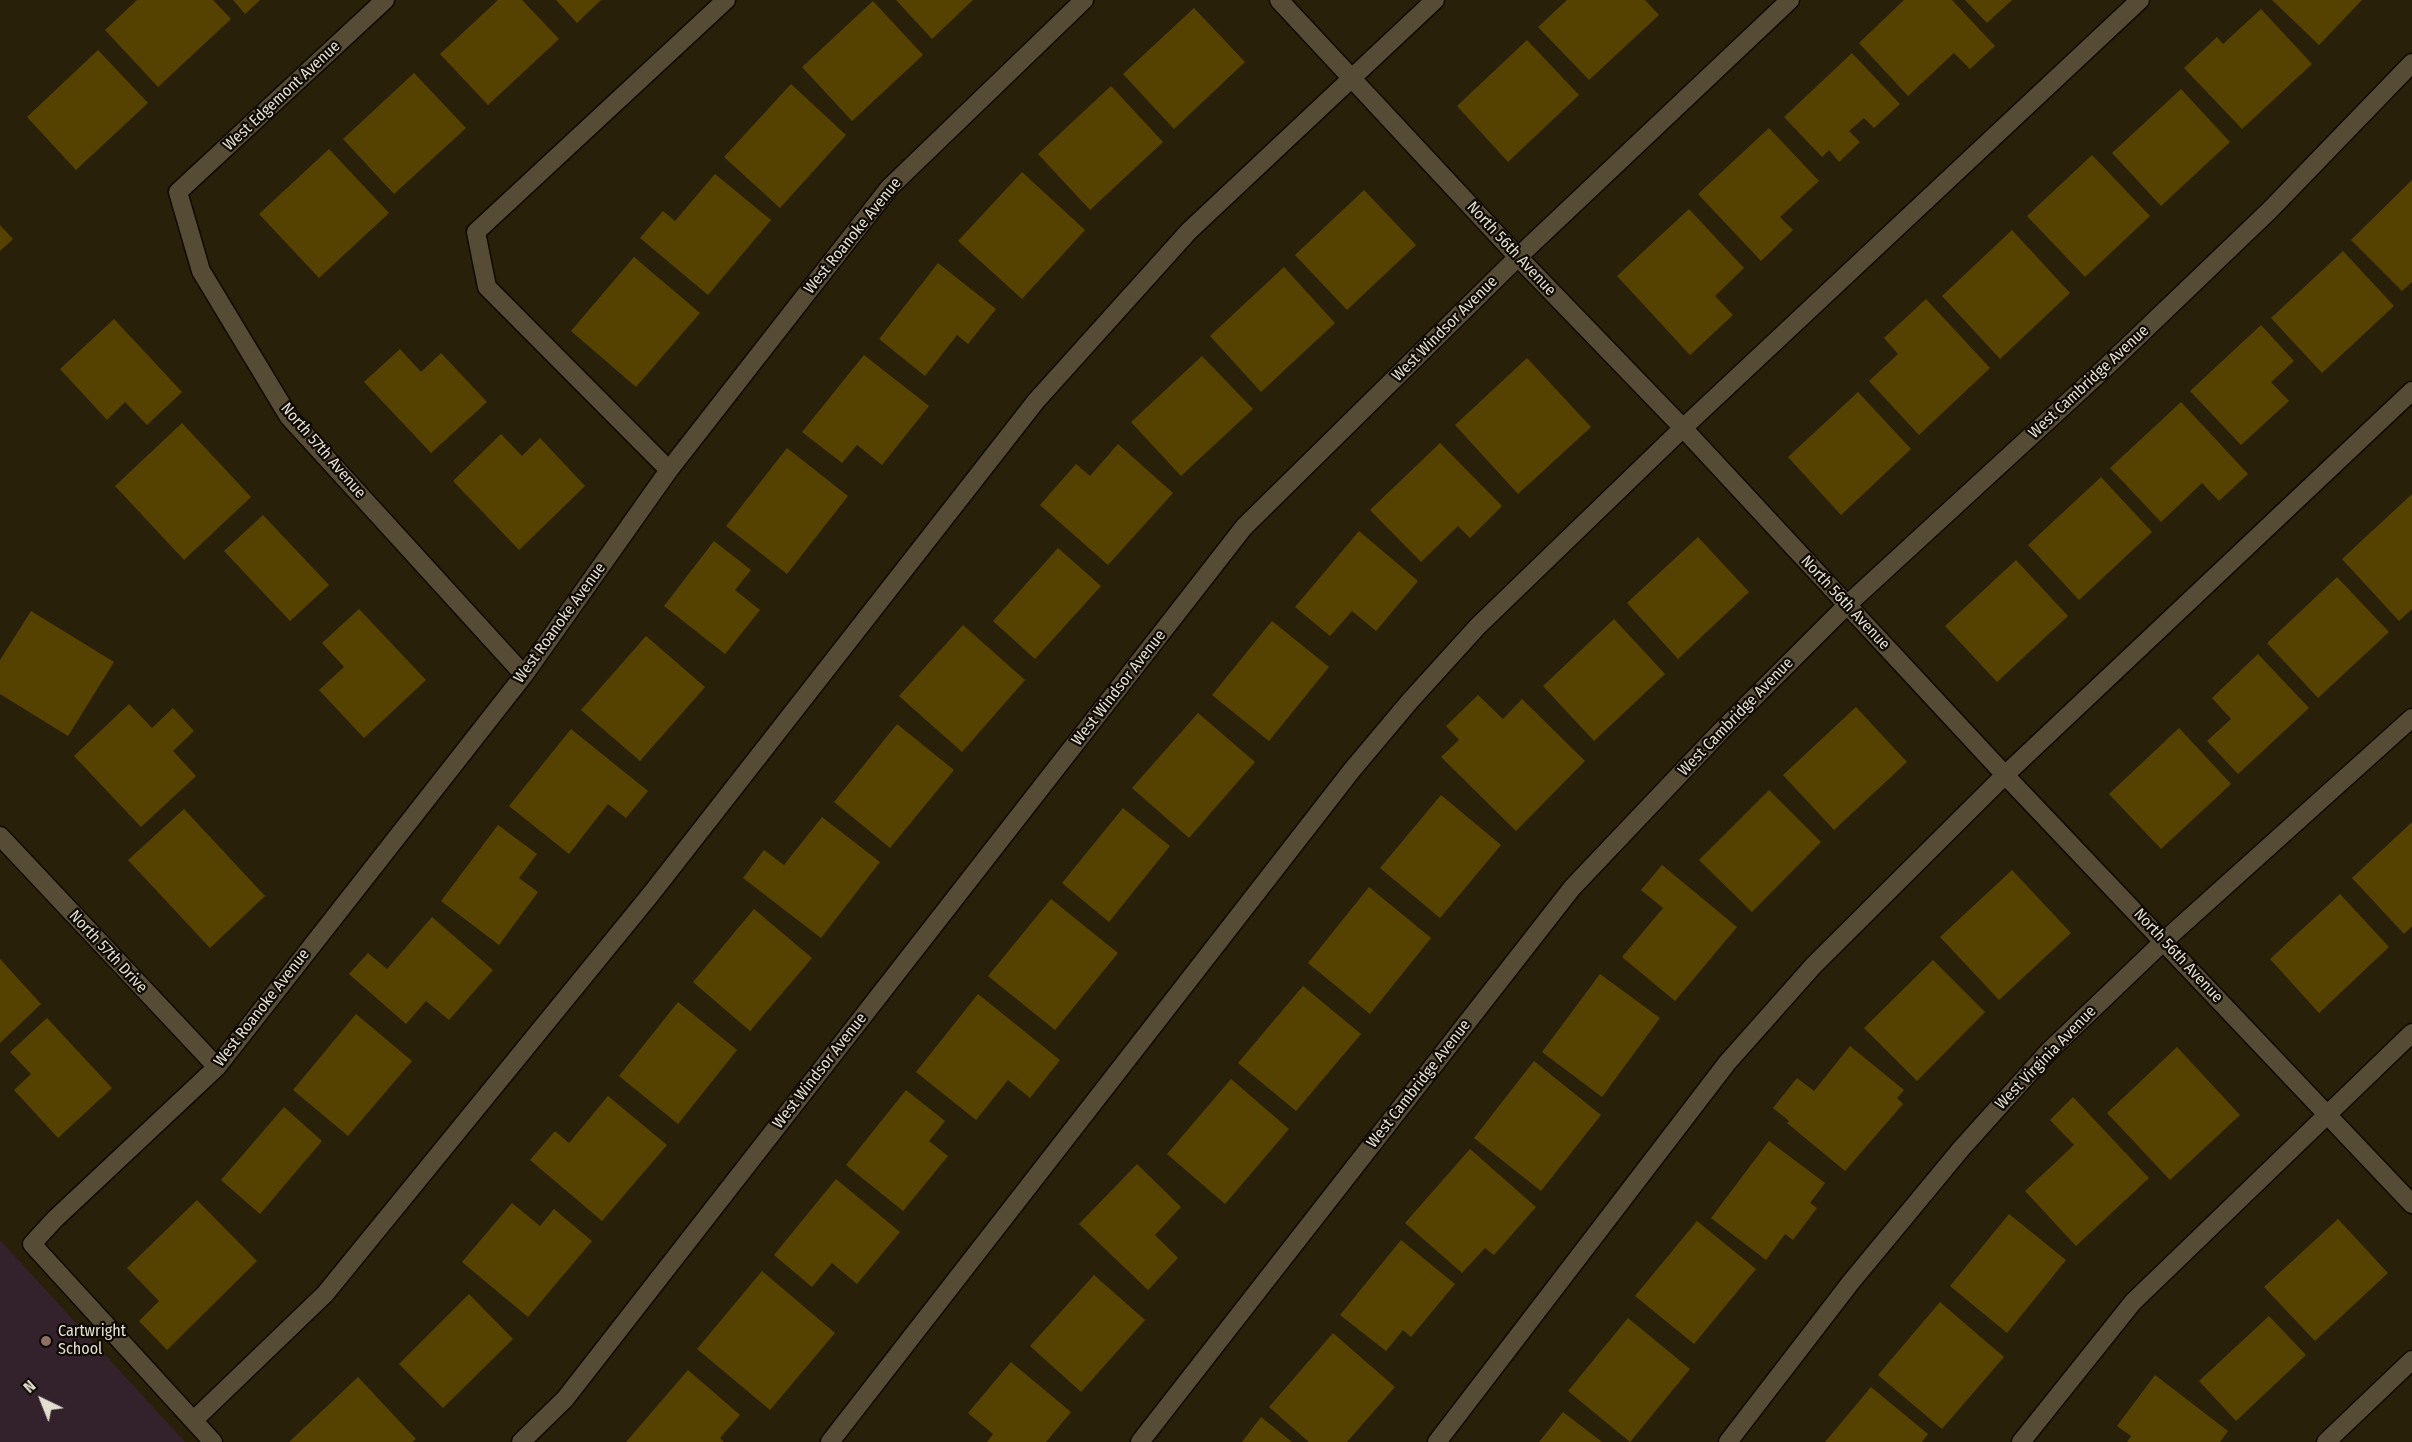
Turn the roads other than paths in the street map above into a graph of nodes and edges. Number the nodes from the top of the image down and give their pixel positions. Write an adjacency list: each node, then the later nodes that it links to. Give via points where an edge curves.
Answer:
1 (385, 0): 10 (street, West Edgemont Avenue)
2 (726, 0): 14 (street, via 476,232 487,287)
3 (1084, 0): 14 (street, West Roanoke Avenue, via 889,188)
4 (1279, 0): 9 (street, North 56th Avenue)
5 (1435, 0): 9 (street)
6 (1790, 0): 11 (street, West Windsor Avenue)
7 (2140, 0): 13 (street)
8 (2412, 63): 15 (street, West Cambridge Avenue, via 2271,210)
9 (1352, 77): 11 (street, North 56th Avenue); 26 (street, via 1189,231 1036,401 651,894 325,1294)
10 (178, 192): 16 (street, North 57th Avenue, via 201,271 289,417)
11 (1518, 257): 13 (street, North 56th Avenue); 28 (street, West Windsor Avenue, via 1244,527 565,1400)
12 (2412, 391): 18 (street)
13 (1683, 428): 15 (street, North 56th Avenue); 29 (street, via 1478,626 1395,718)
14 (669, 471): 16 (street, West Roanoke Avenue)
15 (1847, 605): 18 (street, North 56th Avenue); 30 (street, West Cambridge Avenue, via 1572,888)
16 (524, 675): 22 (street, West Roanoke Avenue)
17 (2412, 718): 20 (street, West Virginia Avenue)
18 (2006, 775): 20 (street, North 56th Avenue); 31 (street, via 1814,964 1727,1063)
19 (0, 836): 22 (street, North 57th Drive)
20 (2164, 942): 23 (street, North 56th Avenue); 32 (street, West Virginia Avenue, via 2049,1051 1961,1149 1851,1282)
21 (2412, 1033): 23 (street)
22 (217, 1067): 26 (street, West Roanoke Avenue, via 32,1244)
23 (2327, 1113): 24 (street, North 56th Avenue); 33 (street, via 2133,1302)
24 (2412, 1204)
25 (2412, 1360): 34 (street)
26 (194, 1420): 27 (street)
27 (213, 1442)
28 (521, 1442)
29 (830, 1442)
30 (1140, 1442)
31 (1437, 1442)
32 (1728, 1442)
33 (2021, 1442)
34 (2326, 1442)

